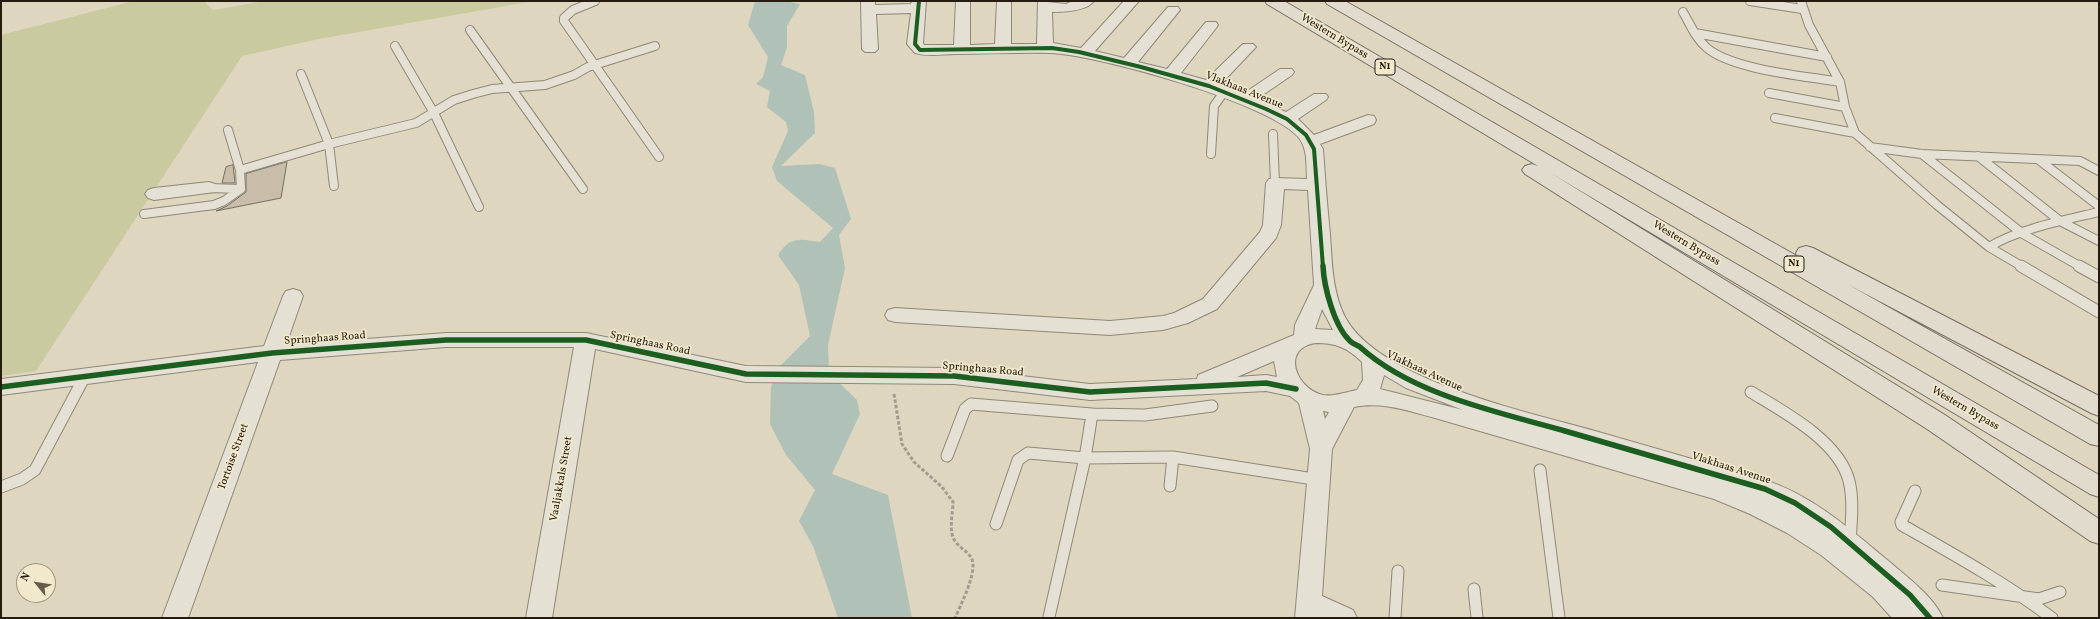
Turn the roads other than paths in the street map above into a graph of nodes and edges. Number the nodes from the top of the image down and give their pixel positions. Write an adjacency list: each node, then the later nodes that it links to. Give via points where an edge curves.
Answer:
1 (595, 1): 28 (lane, via 572,10 564,18)
2 (963, 1): 24 (street)
3 (1004, 1): 23 (street)
4 (1087, 1): 9 (street, via 1067,8)
5 (1132, 1): 25 (street)
6 (1273, 1): 47 (highway, Western Bypass / N1)
7 (1333, 1): 35 (highway, N1)
8 (1750, 1): 11 (lane)
9 (1045, 4): 21 (street)
10 (919, 5): 12 (street); 24 (street, Vlakhaas Avenue, via 915,44 918,48 926,51)
11 (1801, 5): 26 (lane)
12 (868, 6): 22 (street)
13 (1173, 10): 27 (street)
14 (1683, 12): 17 (lane)
15 (1211, 25): 31 (street)
16 (470, 30): 34 (lane)
17 (1695, 33): 26 (lane); 32 (lane, via 1707,48 1728,61)
18 (395, 46): 41 (lane)
19 (655, 46): 28 (lane)
20 (1248, 47): 33 (street)
21 (1045, 48): 23 (street, Vlakhaas Avenue); 25 (street, Vlakhaas Avenue)
22 (870, 49)
23 (1003, 49): 24 (street, Vlakhaas Avenue)
24 (962, 50)
25 (1085, 54): 27 (street, Vlakhaas Avenue)
26 (1827, 57): 32 (lane)
27 (1128, 64): 31 (street, Vlakhaas Avenue)
28 (594, 65): 34 (lane, via 545,85); 55 (lane)
29 (1286, 72): 39 (street)
30 (301, 74): 50 (lane)
31 (1171, 75): 33 (street, Vlakhaas Avenue)
32 (1840, 82): 40 (lane)
33 (1209, 86): 36 (street, Vlakhaas Avenue)
34 (511, 88): 41 (lane, via 492,89 454,100); 64 (lane)
35 (1490, 90): 91 (highway); 93 (highway, N1)
36 (1224, 92): 39 (street, Vlakhaas Avenue); 52 (lane, via 1214,106)
37 (1770, 93): 40 (lane)
38 (1320, 97): 43 (street)
39 (1245, 100): 43 (street, Vlakhaas Avenue)
40 (1845, 107): 46 (lane)
41 (434, 113): 50 (lane, via 416,123); 67 (lane)
42 (1775, 118): 46 (lane)
43 (1287, 119): 49 (street, Vlakhaas Avenue)
44 (1368, 120): 49 (street)
45 (228, 130): 57 (lane)
46 (1855, 132): 51 (lane)
47 (1497, 133): 102 (highway, Western Bypass / N1); 105 (highway, via 1510,150 1535,173 1936,422)
48 (1274, 134): 59 (lane)
49 (1311, 142): 60 (street, Vlakhaas Avenue, via 1314,149)
50 (329, 144): 57 (lane); 61 (lane)
51 (1870, 147): 53 (lane); 73 (lane)
52 (1211, 154)
53 (1922, 154): 54 (lane); 71 (lane)
54 (1978, 156): 56 (lane); 70 (lane)
55 (659, 157)
56 (2039, 160): 58 (lane, via 2080,161); 66 (lane)
57 (240, 170): 63 (lane)
58 (2099, 171)
59 (1275, 183): 60 (street); 78 (street, via 1269,234 1210,304 1181,318 1164,323 1110,328)
60 (1317, 185): 75 (street, Vlakhaas Avenue)
61 (334, 186)
62 (209, 188): 63 (lane); 65 (street)
63 (241, 189): 69 (lane, via 214,205)
64 (583, 189)
65 (154, 194)
66 (2099, 206)
67 (479, 207)
68 (2099, 212): 70 (lane)
69 (144, 214)
70 (2060, 221): 71 (lane); 72 (lane)
71 (2023, 234): 73 (lane, via 2000,240); 74 (lane)
72 (2099, 241)
73 (1989, 247): 77 (lane)
74 (2099, 277)
75 (1324, 285): 80 (street, Vlakhaas Avenue, via 1335,317); 81 (street)
76 (293, 296): 82 (street, Tortoise Street)
77 (2099, 312)
78 (895, 315)
79 (586, 340): 82 (street, Springhaas Road, via 446,340); 86 (street, Springhaas Road, via 746,374 954,376 1090,392); 115 (street, Vaaljakkals Street)
80 (1350, 341): 81 (street, via 1334,336 1319,336); 83 (street, Vlakhaas Avenue, via 1363,349)
81 (1298, 342): 86 (street); 88 (street, via 1285,354 1283,366 1287,378)
82 (272, 354): 84 (street, Springhaas Road); 114 (street, Tortoise Street)
83 (1372, 359): 89 (street, via 1375,369 1371,389); 106 (street, Vlakhaas Avenue, via 1414,382 1471,404 1765,489 1801,507 1832,527)
84 (85, 376): 85 (street, Springhaas Road); 101 (lane, via 35,470 22,479)
85 (1, 387)
86 (1189, 387): 88 (street, Springhaas Road, via 1266,383)
87 (1751, 392): 106 (lane, via 1803,424 1819,438 1844,468 1849,480 1852,501)
88 (1302, 394): 89 (street, via 1327,404); 94 (street)
89 (1355, 400): 94 (street, via 1329,431); 106 (street, Vlakhaas Avenue, via 1396,401 1435,410 1718,491 1750,502)
90 (1212, 406): 92 (lane, via 1146,415)
91 (2099, 407)
92 (1092, 414): 95 (lane, via 972,404 965,409); 97 (lane)
93 (2099, 437)
94 (1321, 449): 99 (street)
95 (947, 456)
96 (1173, 457): 97 (lane); 99 (lane); 100 (lane)
97 (1085, 458): 104 (lane, via 1028,453 1023,455 1018,460); 113 (lane)
98 (1540, 470): 119 (lane)
99 (1320, 480): 112 (street)
100 (1170, 486)
101 (1, 487)
102 (2099, 487)
103 (1915, 490): 111 (lane, via 1902,525)
104 (996, 524)
105 (2099, 533)
106 (1842, 547): 120 (street, Vlakhaas Avenue); 121 (street, Vlakhaas Avenue, via 1910,595)
107 (1398, 571): 117 (lane)
108 (1942, 585): 111 (lane)
109 (1474, 589): 118 (lane)
110 (2060, 592): 111 (lane, via 2039,599)
111 (2024, 597): 122 (lane)
112 (1309, 610): 116 (street)
113 (1049, 617)
114 (175, 618)
115 (539, 618)
116 (1344, 618)
117 (1394, 618)
118 (1477, 618)
119 (1560, 618)
120 (1907, 618)
121 (1930, 618)
122 (2052, 618)

